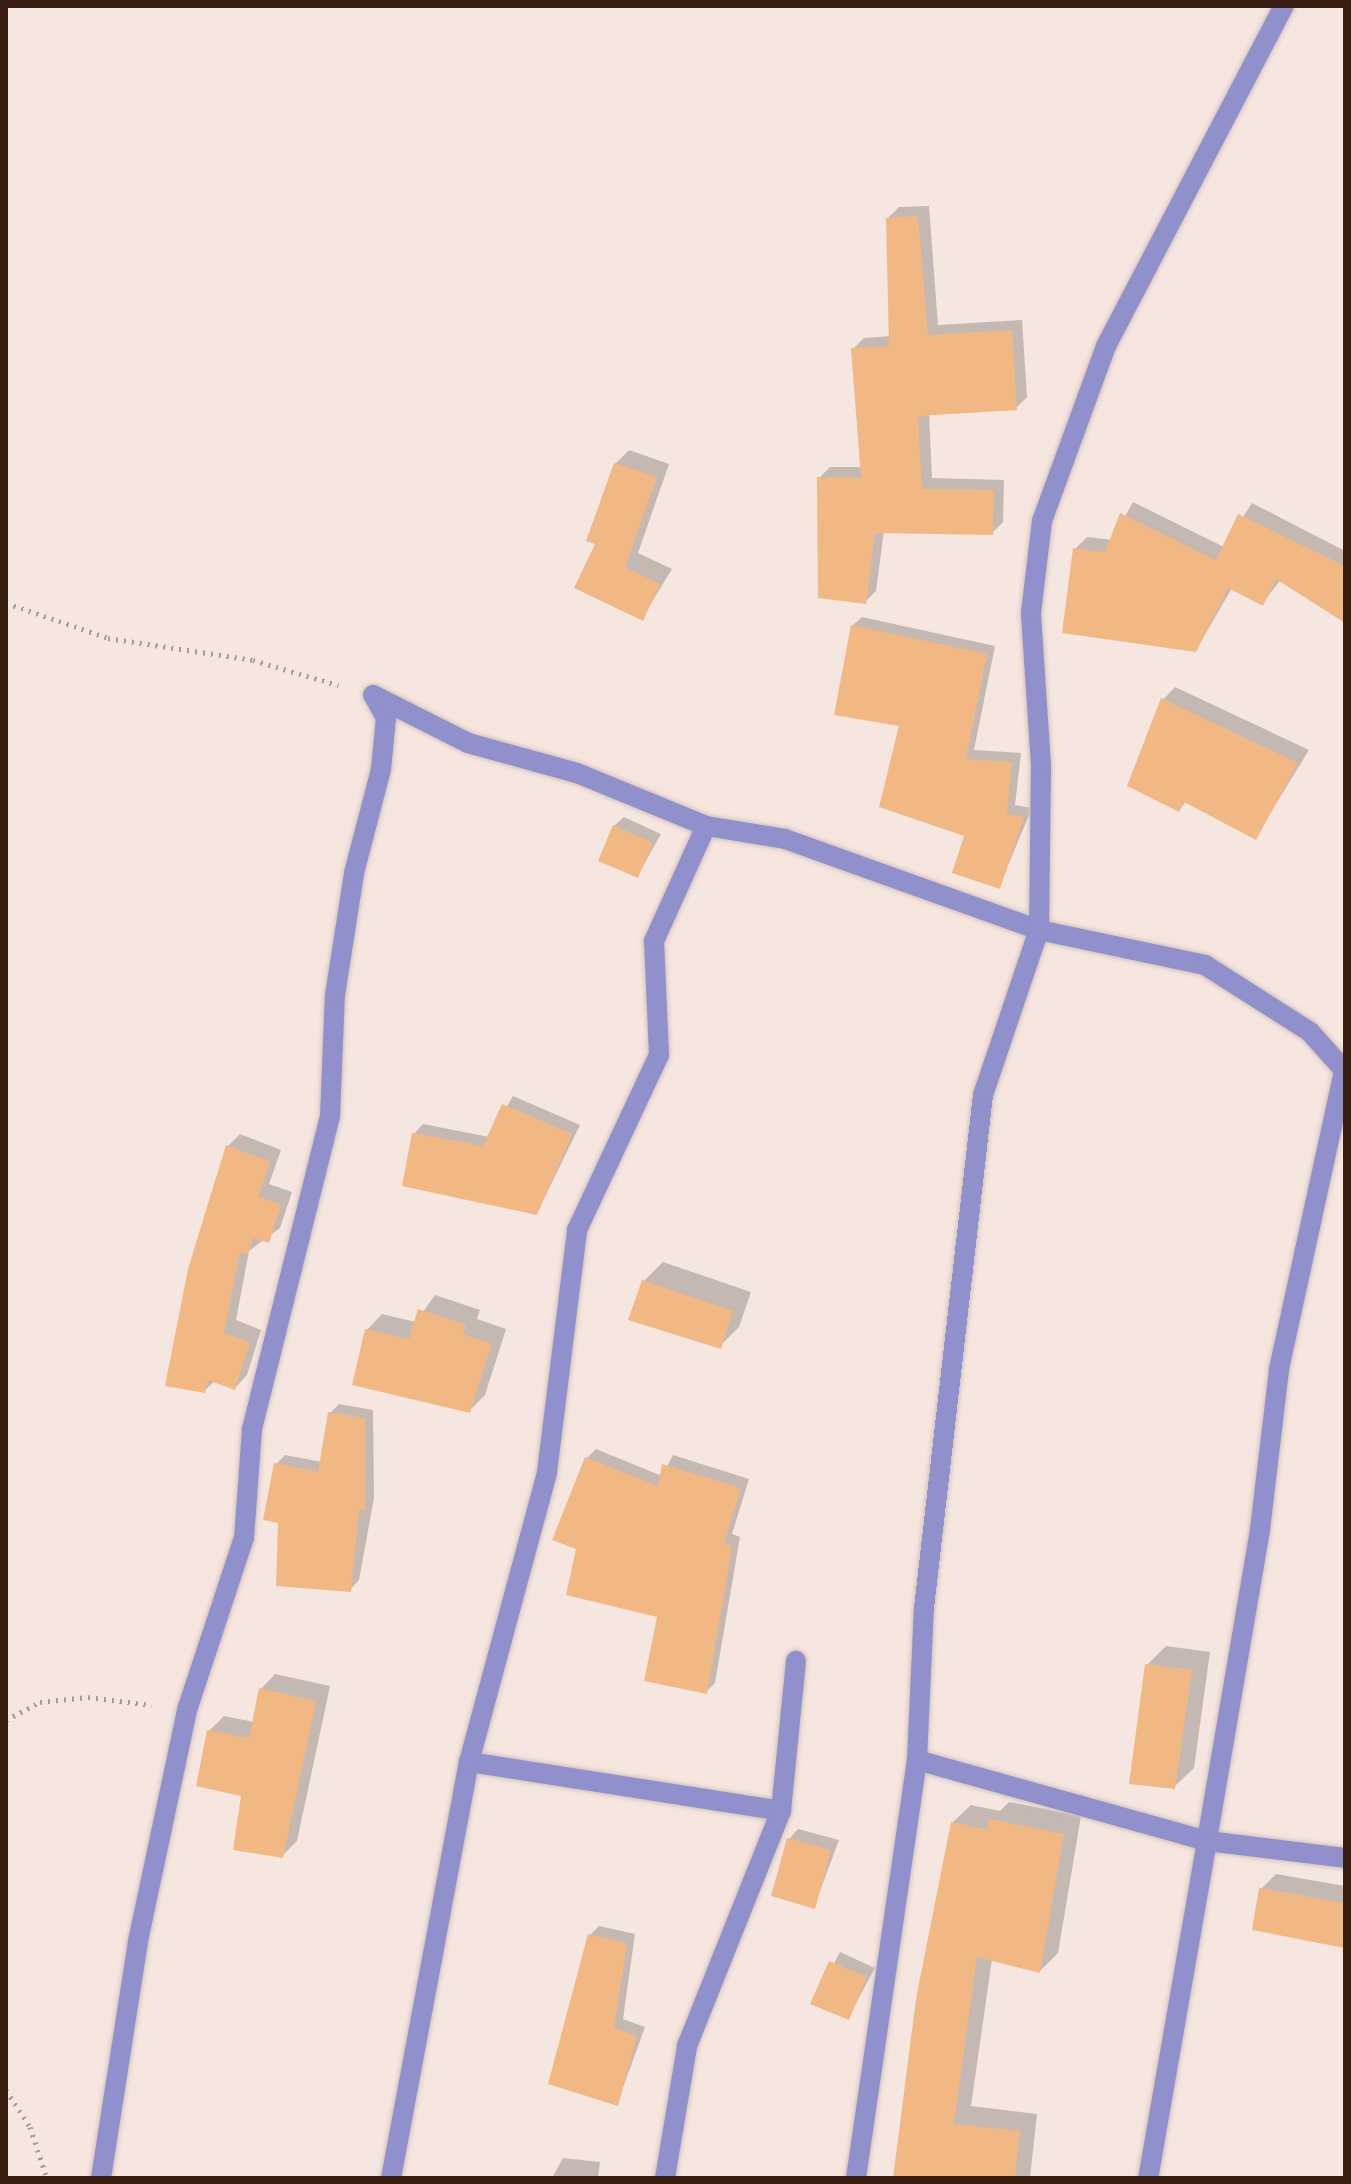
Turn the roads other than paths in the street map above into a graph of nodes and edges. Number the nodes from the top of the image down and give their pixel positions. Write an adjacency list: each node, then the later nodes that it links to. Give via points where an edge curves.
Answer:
1 (1284, 6): 3 (street, via 1106,346 1042,521 1031,613 1041,765)
2 (706, 826): 3 (street, via 785,839); 7 (street, via 654,941 663,1013 659,1055 577,1230 547,1472); 11 (street, via 577,773 468,743 373,695 386,718 381,769 338,979 325,1146 252,1429 244,1538 187,1710 138,1941)
3 (1039, 930): 4 (street, via 1205,965 1310,1032); 6 (street, via 983,1095 924,1608)
4 (1345, 1071): 9 (street, via 1279,1370 1260,1530)
5 (796, 1661): 8 (street)
6 (917, 1760): 9 (street); 14 (street)
7 (469, 1762): 8 (street); 12 (street)
8 (781, 1811): 13 (street, via 687,2046)
9 (1207, 1841): 10 (street); 15 (street)
10 (1345, 1858)
11 (101, 2178)
12 (391, 2178)
13 (665, 2178)
14 (856, 2178)
15 (1148, 2178)

